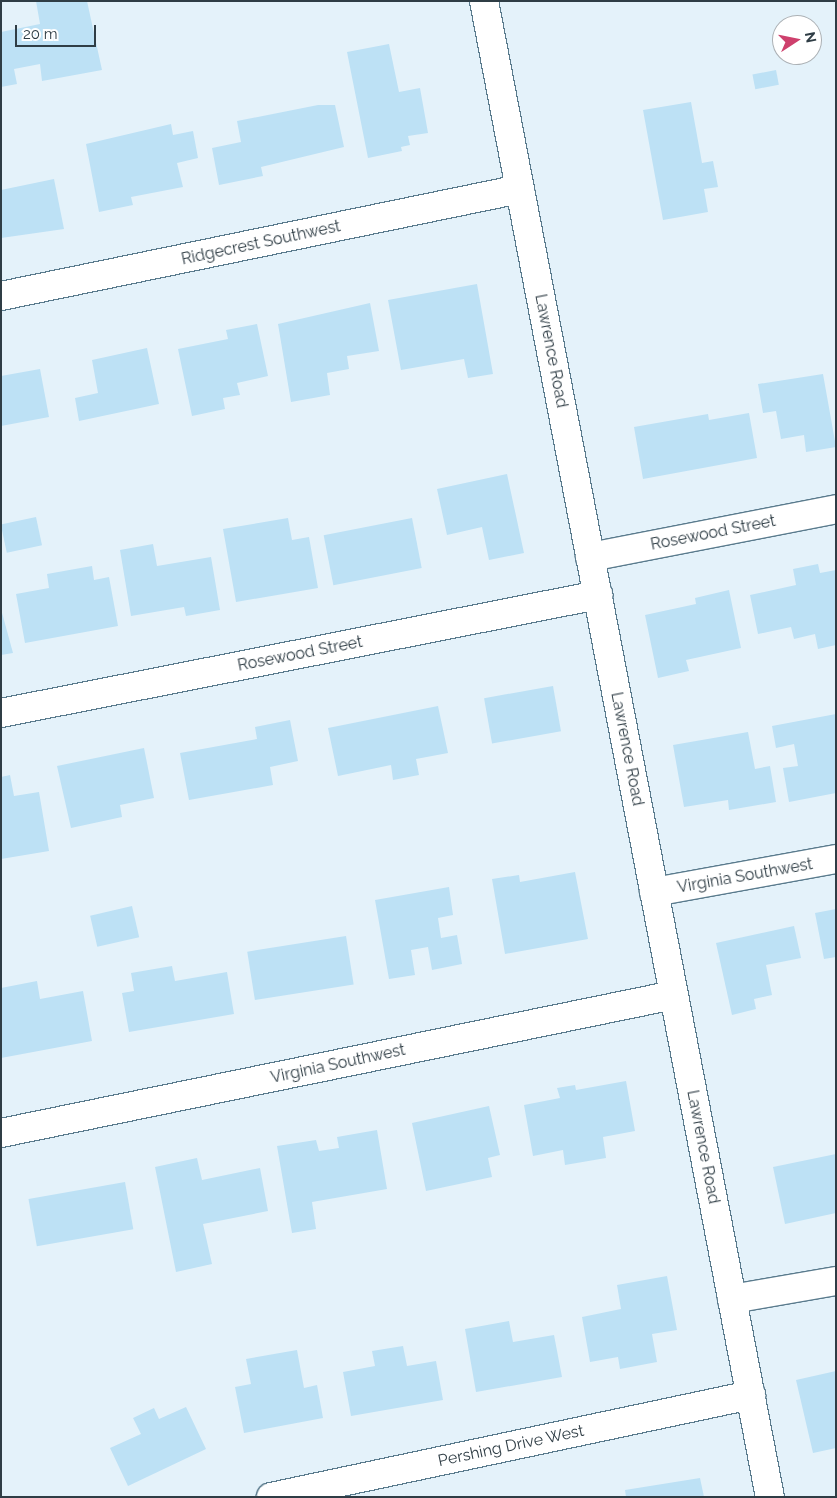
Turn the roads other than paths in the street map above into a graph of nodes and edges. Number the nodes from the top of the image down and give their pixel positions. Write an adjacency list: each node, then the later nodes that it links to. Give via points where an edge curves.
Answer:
1 (484, 1): 2 (street, Lawrence Road)
2 (520, 189): 3 (street, Ridgecrest Southwest); 5 (street, Lawrence Road)
3 (1, 296)
4 (836, 510): 5 (street, Rosewood Street)
5 (590, 557): 6 (street, Lawrence Road)
6 (598, 594): 7 (street, Rosewood Street); 9 (street, Lawrence Road)
7 (1, 713)
8 (836, 859): 9 (street, Virginia Southwest)
9 (654, 892): 10 (street, Lawrence Road)
10 (674, 995): 11 (street, Virginia Southwest); 13 (street, Lawrence Road)
11 (1, 1133)
12 (836, 1281): 13 (street)
13 (732, 1299): 14 (street, Lawrence Road)
14 (751, 1395): 15 (street, Pershing Drive West); 16 (street, Lawrence Road)
15 (270, 1497)
16 (770, 1497)

